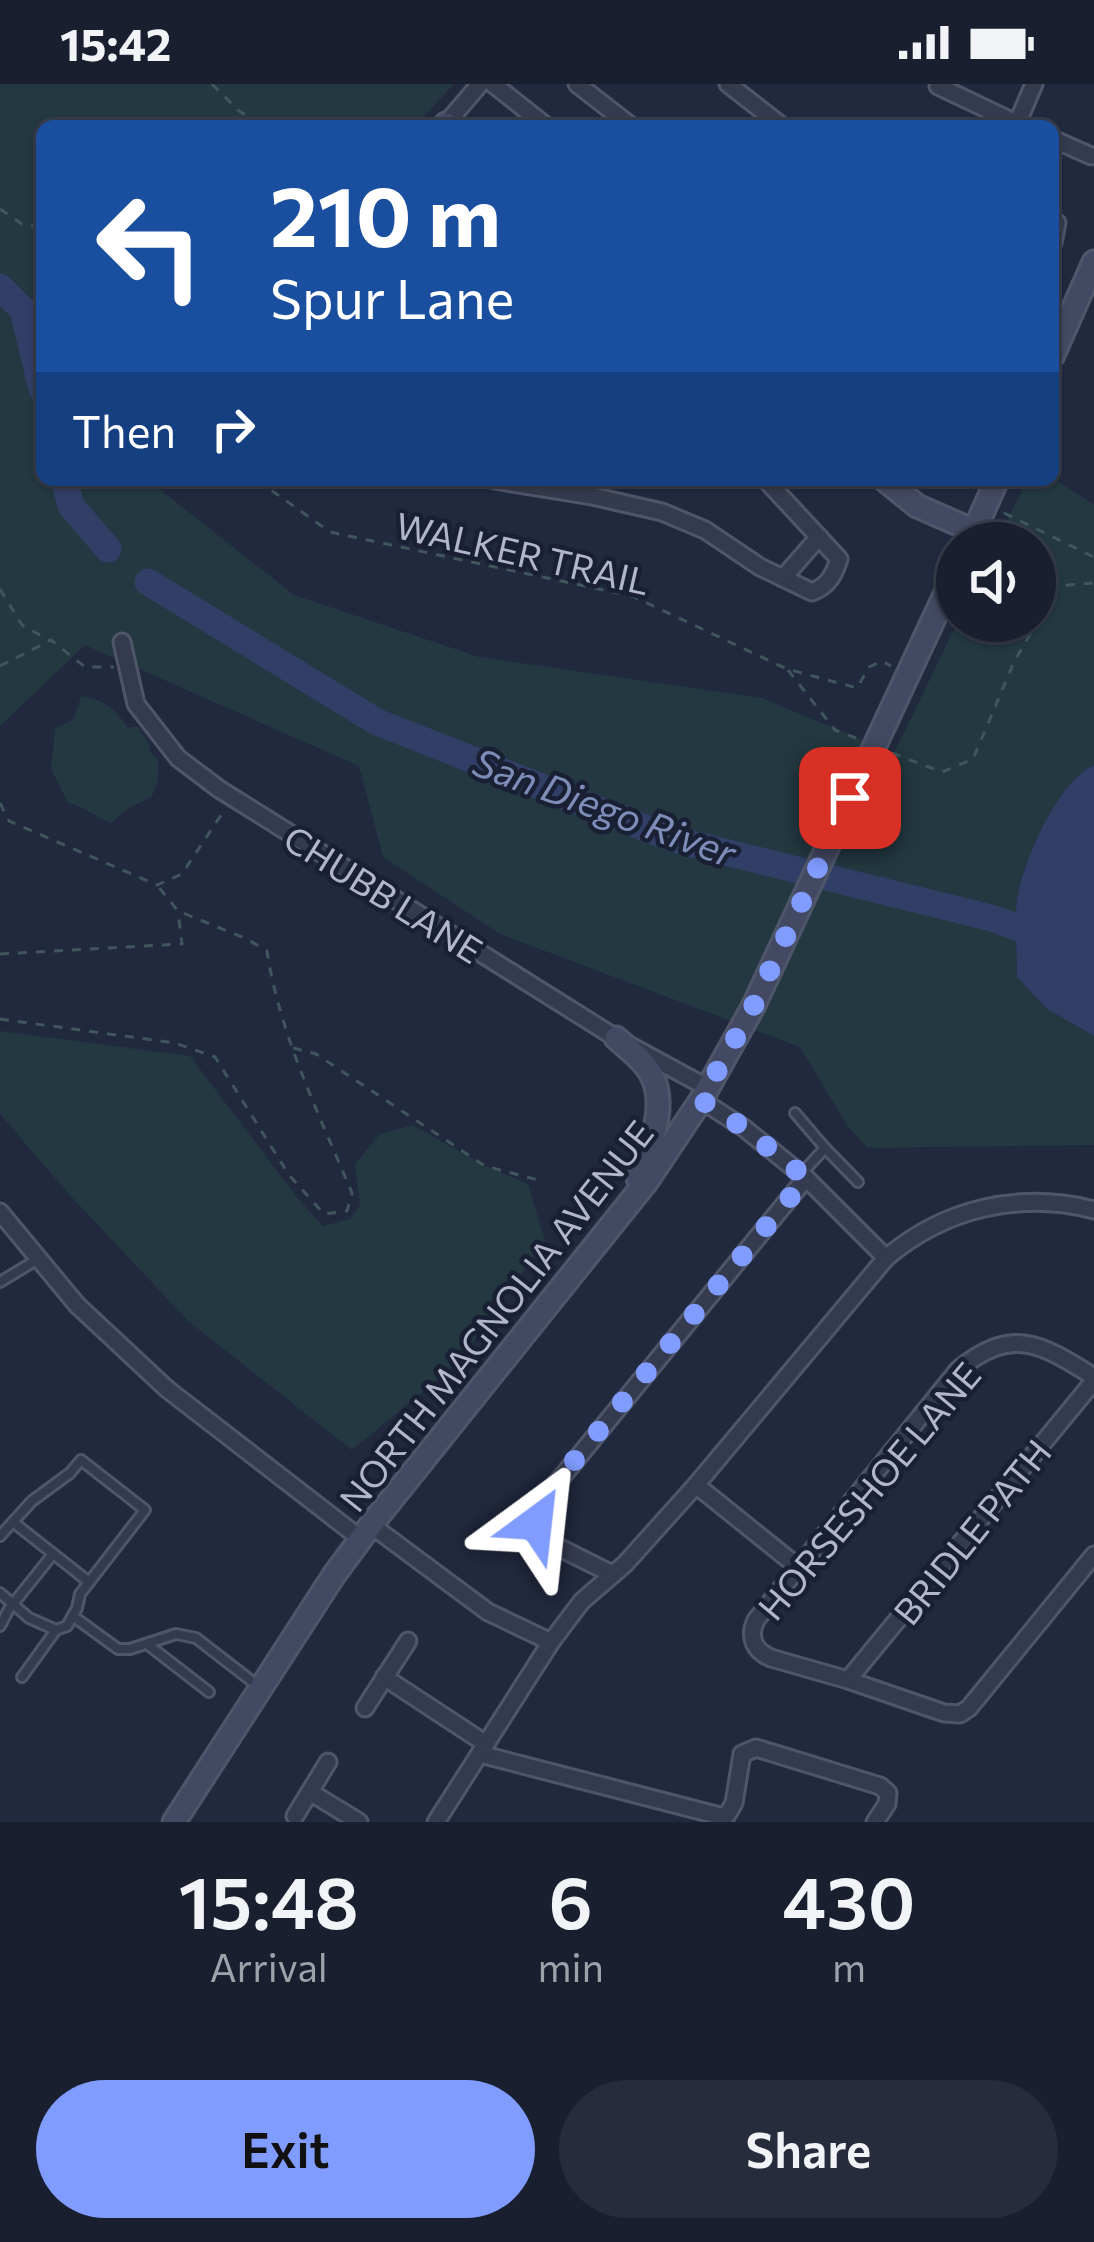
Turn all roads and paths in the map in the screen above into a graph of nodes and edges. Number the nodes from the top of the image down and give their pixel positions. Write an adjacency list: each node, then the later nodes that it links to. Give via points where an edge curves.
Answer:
1 (212, 84): 9 (path)
2 (480, 84): 10 (street)
3 (493, 84): 11 (street)
4 (577, 84): 8 (street)
5 (728, 84): 12 (street)
6 (1034, 84): 14 (street)
7 (938, 86): 13 (street)
8 (608, 119)
9 (253, 120)
10 (450, 120)
11 (538, 120)
12 (774, 120)
13 (1008, 120)
14 (1020, 120)
15 (1059, 142): 16 (street)
16 (1091, 156)
17 (0, 209): 18 (path)
18 (36, 227)
19 (1094, 262): 20 (main road)
20 (1059, 341)
21 (265, 486): 41 (path, WALKER TRAIL, via 330,532 632,596)
22 (530, 486): 27 (street)
23 (621, 486): 27 (street)
24 (772, 486): 31 (street)
25 (892, 486): 29 (main road)
26 (994, 486): 28 (main road)
27 (620, 501): 33 (street, via 705,530)
28 (986, 505): 30 (main road); 32 (path)
29 (945, 522)
30 (979, 522)
31 (819, 537): 33 (street); 33 (street, via 839,559 829,582 812,592)
32 (1094, 557)
33 (783, 578)
34 (1094, 583): 44 (path, via 1058,586 973,759 942,772)
35 (0, 589): 37 (path, via 22,625)
36 (936, 614): 42 (main road, NORTH MAGNOLIA AVENUE)
37 (51, 640): 39 (path); 40 (path, via 85,667)
38 (122, 642): 40 (street, CHUBB LANE)
39 (0, 666)
40 (128, 668): 45 (street, CHUBB LANE, via 136,704 178,758)
41 (787, 669): 42 (path, WALKER TRAIL, via 857,688 882,662); 43 (path, via 835,730)
42 (908, 674): 53 (main road, NORTH MAGNOLIA AVENUE, bridge)
43 (856, 739)
44 (878, 747)
45 (232, 798): 47 (path, via 182,874); 51 (street, CHUBB LANE)
46 (0, 803): 47 (path, via 9,820)
47 (157, 885): 48 (path)
48 (178, 911): 49 (path, via 182,944); 52 (path, via 267,951)
49 (0, 954)
50 (0, 1019): 52 (path, via 175,1043 215,1057 289,1175 324,1214 347,1211 352,1193)
51 (616, 1038): 53 (street, CHUBB LANE); 59 (main road, via 649,1069 658,1096 657,1122)
52 (291, 1047): 57 (path, via 316,1054 485,1166)
53 (705, 1094): 56 (street, CHUBB LANE); 59 (main road, NORTH MAGNOLIA AVENUE)
54 (795, 1113): 55 (lane)
55 (825, 1148): 56 (lane); 58 (lane)
56 (803, 1176): 63 (street, CHUBB LANE); 73 (street, via 538,1505 536,1523 554,1545)
57 (538, 1180)
58 (858, 1182)
59 (627, 1207): 68 (main road, NORTH MAGNOLIA AVENUE)
60 (1094, 1210): 63 (street, via 992,1204 948,1218)
61 (0, 1212): 62 (street)
62 (39, 1258): 64 (lane); 68 (street, via 166,1389)
63 (886, 1258): 66 (street)
64 (0, 1282)
65 (1094, 1379): 72 (street, HORSESHOE LANE, via 1024,1342 974,1357); 85 (street, BRIDLE PATH)
66 (696, 1485): 72 (street); 73 (street)
67 (13, 1522): 69 (lane); 70 (lane); 74 (lane, via 81,1460 145,1510)
68 (366, 1532): 81 (street, via 488,1612); 86 (main road, NORTH MAGNOLIA AVENUE)
69 (0, 1536)
70 (53, 1554): 74 (lane); 76 (lane)
71 (1094, 1556): 85 (street, via 960,1714)
72 (798, 1567): 85 (street, HORSESHOE LANE, via 756,1620 755,1647)
73 (612, 1574): 81 (street)
74 (89, 1582): 77 (lane)
75 (0, 1593): 76 (lane)
76 (14, 1604): 78 (lane); 79 (lane)
77 (74, 1617): 79 (lane); 82 (lane, via 118,1649)
78 (0, 1625)
79 (56, 1630): 83 (lane)
80 (408, 1641): 84 (street)
81 (551, 1642): 89 (street)
82 (146, 1643): 86 (lane, via 196,1638); 87 (lane)
83 (22, 1677)
84 (384, 1677): 88 (street); 89 (street)
85 (848, 1681)
86 (261, 1688): 93 (main road, NORTH MAGNOLIA AVENUE)
87 (208, 1692)
88 (365, 1708)
89 (483, 1749): 95 (street); 96 (street, via 720,1816 734,1803 742,1754 756,1748 870,1781 888,1793)
90 (328, 1762): 91 (street)
91 (310, 1792): 92 (street); 94 (street)
92 (295, 1816)
93 (174, 1822)
94 (359, 1822)
95 (436, 1822)
96 (875, 1822)

